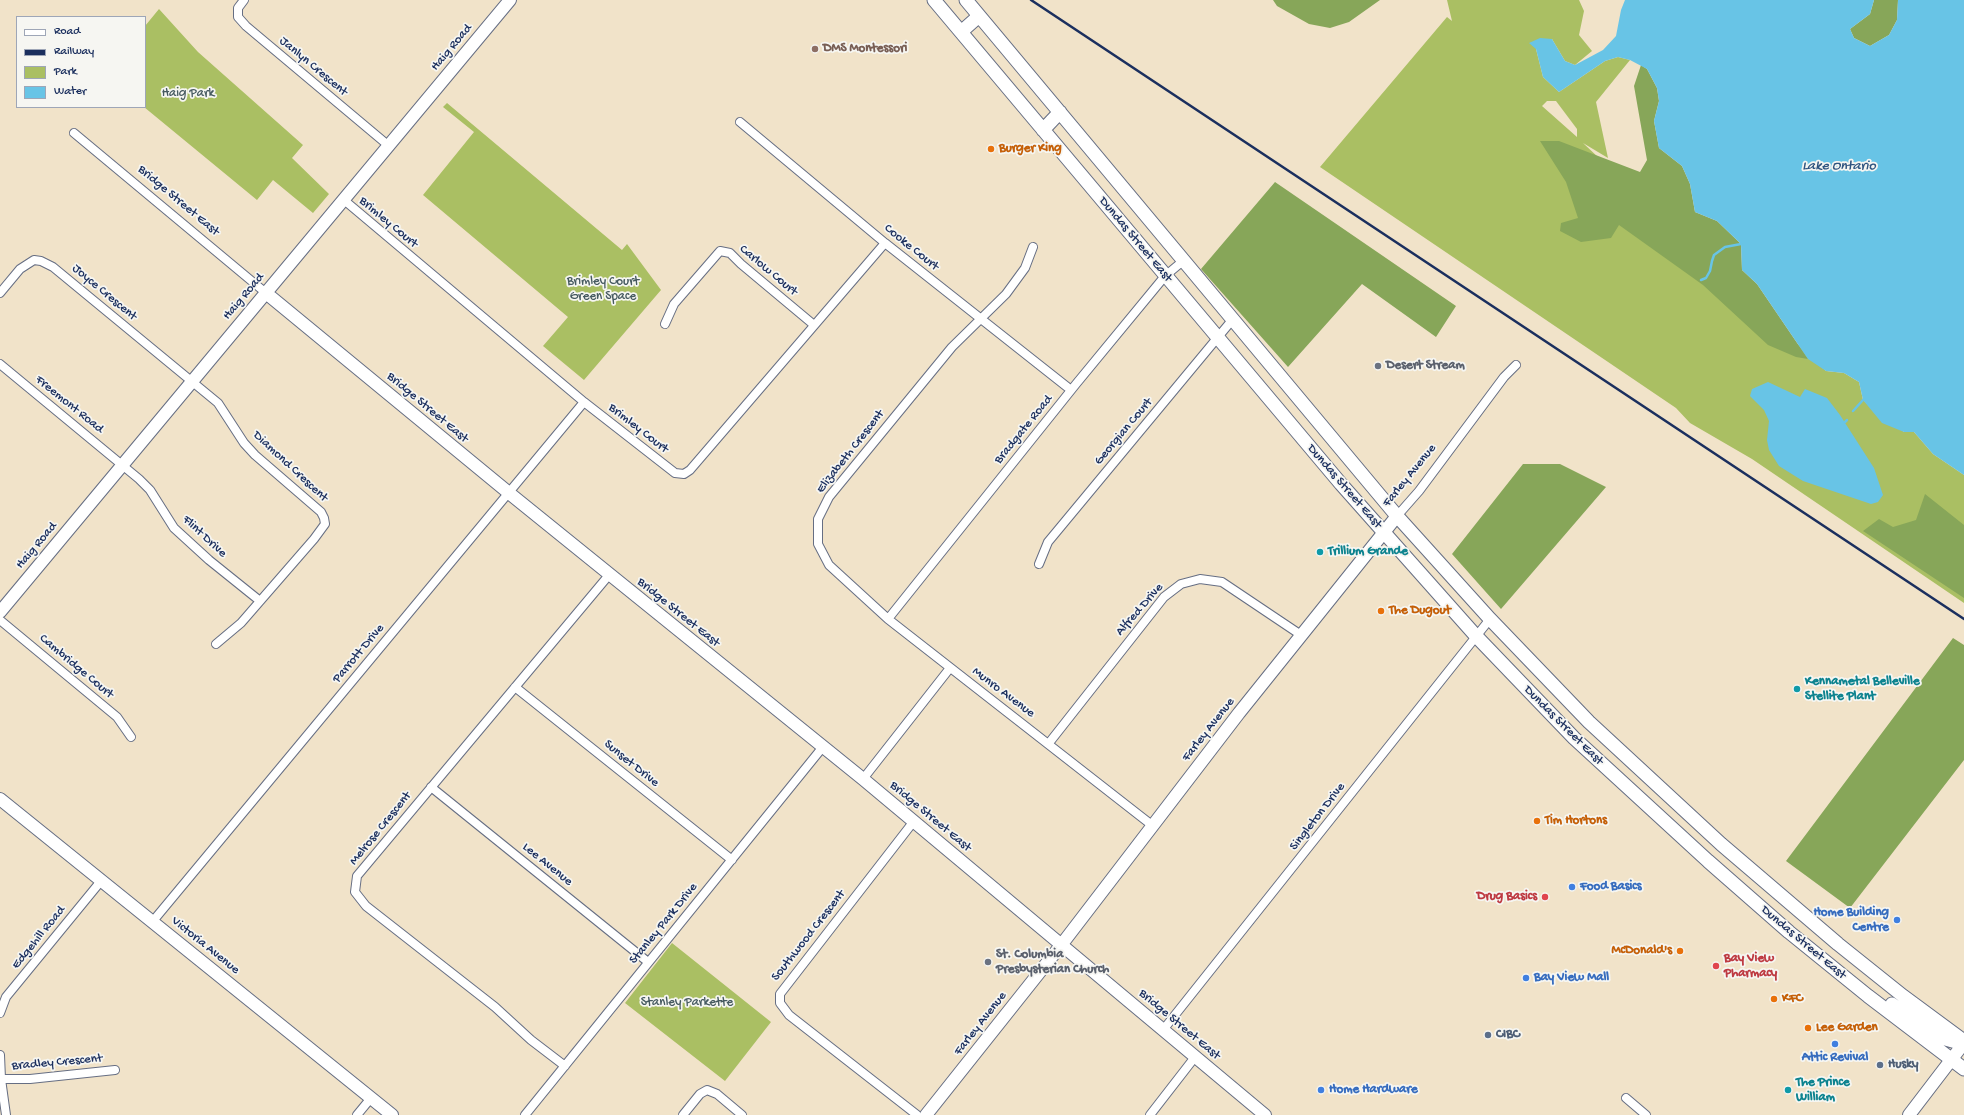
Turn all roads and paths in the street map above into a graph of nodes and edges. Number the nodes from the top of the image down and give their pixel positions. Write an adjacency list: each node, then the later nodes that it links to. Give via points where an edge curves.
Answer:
1 (244, 0): 11 (street, Janlyn Crescent, via 238,8 238,17 246,26)
2 (510, 0): 11 (street, Haig Road)
3 (934, 0): 6 (main road, Dundas Street East)
4 (966, 0): 5 (main road, Dundas Street East)
5 (979, 16): 6 (main road); 7 (main road, Dundas Street East)
6 (961, 32): 9 (main road, Dundas Street East)
7 (1060, 112): 9 (main road); 15 (main road, Dundas Street East)
8 (740, 122): 13 (street, Cooke Court)
9 (1043, 130): 16 (main road, Dundas Street East)
10 (74, 133): 18 (street, Bridge Street East)
11 (390, 146): 12 (street, Haig Road)
12 (344, 200): 18 (street, Haig Road); 28 (street, Brimley Court)
13 (885, 243): 20 (street, Cooke Court); 22 (street, Brimley Court)
14 (1033, 247): 20 (street, Elizabeth Crescent, via 1020,277)
15 (1183, 260): 16 (street, Bradgate Road); 19 (main road, Dundas Street East)
16 (1165, 276): 23 (main road, Dundas Street East); 27 (street, Bradgate Road)
17 (0, 293): 26 (street, Joyce Crescent, via 20,269 34,260 41,261 53,267)
18 (266, 293): 26 (street, Haig Road); 32 (street, Bridge Street East)
19 (1233, 319): 23 (street, Georgian Court); 30 (main road, Dundas Street East)
20 (981, 320): 27 (street, Cooke Court); 39 (street, Elizabeth Crescent, via 952,348 846,475 829,497 818,519 818,544 829,565)
21 (665, 324): 22 (street, Carlow Court, via 674,304 720,251 730,253)
22 (814, 325): 28 (street, Brimley Court, via 684,474 675,473)
23 (1216, 338): 31 (main road, Dundas Street East); 35 (street, Georgian Court, via 1048,542)
24 (0, 364): 29 (street, Freemont Road)
25 (1516, 365): 33 (street, Farley Avenue)
26 (192, 381): 29 (street, Haig Road); 37 (street, Diamond Crescent, via 225,411 244,443 321,512 324,518 325,524 314,539)
27 (1071, 390): 39 (street, Bradgate Road)
28 (584, 402): 32 (street, Parrott Drive)
29 (123, 465): 37 (street, Flint Drive, via 150,490 174,528); 38 (street, Haig Road)
30 (1357, 469): 31 (main road); 33 (main road, Dundas Street East)
31 (1341, 484): 34 (main road, Dundas Street East)
32 (509, 493): 36 (street, Bridge Street East); 57 (street, Parrott Drive)
33 (1397, 516): 34 (street, Farley Avenue); 40 (main road, Dundas Street East)
34 (1383, 533): 42 (street, Farley Avenue); 43 (main road, Dundas Street East)
35 (1039, 564)
36 (608, 575): 46 (street, Melrose Crescent); 49 (street, Bridge Street East)
37 (260, 601): 44 (street, Diamond Crescent)
38 (0, 612)
39 (888, 618): 45 (street, Elizabeth Crescent)
40 (1490, 619): 43 (street, Singleton Drive); 63 (main road, Dundas Street East, via 1589,722 1721,844 1838,944)
41 (0, 620): 47 (street, Cambridge Court, via 117,717)
42 (1301, 635): 48 (street, Alfred Drive, via 1222,582 1200,579 1181,584 1164,597); 54 (street, Farley Avenue)
43 (1476, 636): 60 (main road, Dundas Street East, via 1612,775 1789,932); 62 (street, Singleton Drive)
44 (216, 644)
45 (950, 668): 48 (street, Munro Avenue); 50 (street)
46 (515, 687): 51 (street, Melrose Crescent); 55 (street, Sunset Drive)
47 (131, 737)
48 (1049, 743): 54 (street, Munro Avenue)
49 (822, 748): 50 (street, Bridge Street East); 55 (street, Stanley Park Drive)
50 (863, 779): 53 (street, Bridge Street East)
51 (431, 787): 59 (street, Lee Avenue); 67 (street, Melrose Crescent, via 358,876 355,892 366,906)
52 (1, 803): 56 (street, Victoria Avenue)
53 (914, 821): 58 (street, Bridge Street East); 79 (street, Southwood Crescent, via 780,994 780,1003 789,1015)
54 (1153, 826): 58 (street, Farley Avenue)
55 (732, 860): 59 (street, Stanley Park Drive)
56 (102, 881): 57 (street, Victoria Avenue); 61 (street, Edgehill Road, via 6,997)
57 (152, 921): 71 (street, Victoria Avenue)
58 (1062, 944): 62 (street, Bridge Street East); 80 (street, Farley Avenue)
59 (648, 962): 67 (street, Stanley Park Drive)
60 (1868, 996): 63 (main road, via 1892,1004 1948,1041); 66 (main road, Dundas Street East)
61 (0, 1013)
62 (1163, 1030): 65 (street, Bridge Street East)
63 (1964, 1042): 66 (street)
64 (0, 1055): 70 (street)
65 (1195, 1057): 81 (street); 82 (street, Bridge Street East)
66 (1958, 1060): 68 (main road, Dundas Street East); 84 (street)
67 (565, 1066): 76 (street, Stanley Park Drive)
68 (1964, 1068)
69 (115, 1070): 70 (street, Bradley Crescent, via 30,1079)
70 (1, 1079): 73 (street)
71 (371, 1098): 74 (street); 75 (street, Victoria Avenue)
72 (1626, 1098): 83 (street)
73 (6, 1115)
74 (357, 1115)
75 (392, 1115)
76 (525, 1115)
77 (683, 1115): 78 (street, via 700,1094 707,1090 717,1094)
78 (742, 1115)
79 (917, 1115)
80 (926, 1115)
81 (1150, 1115)
82 (1265, 1115)
83 (1646, 1115)
84 (1909, 1115)

